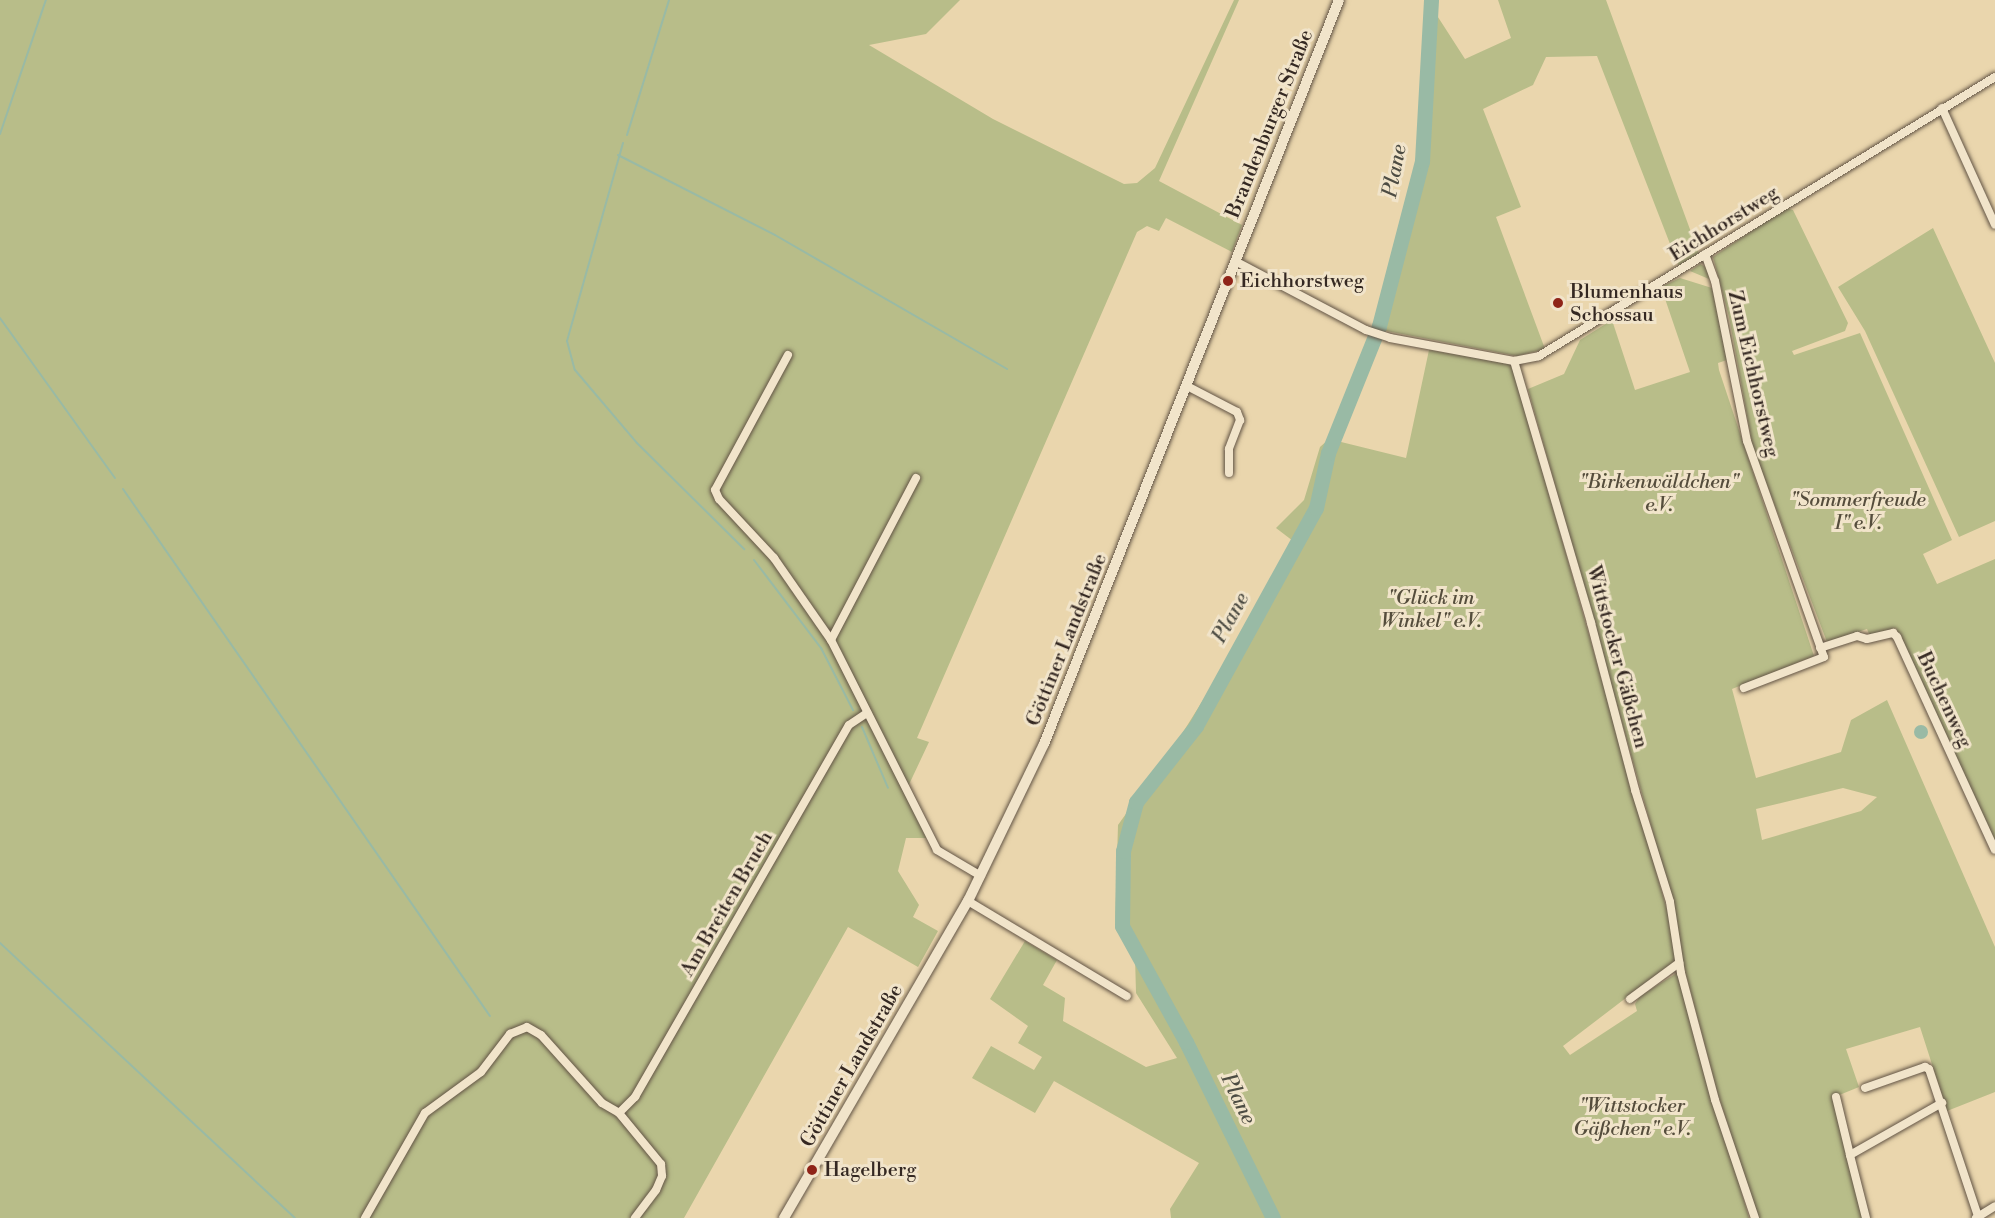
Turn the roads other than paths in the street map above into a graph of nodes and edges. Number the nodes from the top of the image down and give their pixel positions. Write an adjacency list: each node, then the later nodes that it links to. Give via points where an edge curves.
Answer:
1 (1339, 0): 6 (street, Brandenburger Straße)
2 (1995, 77): 3 (street, Eichhorstweg)
3 (1942, 108): 4 (street); 5 (street, Eichhorstweg)
4 (1995, 225)
5 (1705, 254): 8 (street, Eichhorstweg, via 1555,348); 13 (street, Zum Eichhorstweg, via 1715,281 1747,441)
6 (1235, 261): 8 (street, Eichhorstweg, via 1366,330); 9 (street, Göttiner Landstraße)
7 (788, 355): 12 (street, via 715,490 718,499 774,558)
8 (1514, 361): 19 (street, Wittstocker Gäßchen, via 1670,902)
9 (1187, 386): 10 (street, via 1237,412 1240,420 1229,449); 17 (street, Göttiner Landstraße, via 1058,713)
10 (1229, 473)
11 (916, 477): 12 (street)
12 (831, 640): 15 (street)
13 (1820, 648): 14 (street, via 1824,657); 16 (street, Buchenweg, via 1857,636 1867,639 1893,633 1897,637)
14 (1744, 688)
15 (867, 713): 17 (street, via 937,850); 25 (street, Am Breiten Bruch, via 849,725 635,1097)
16 (1995, 850)
17 (981, 876): 18 (street, Göttiner Landstraße)
18 (968, 901): 20 (street); 31 (street, Göttiner Landstraße)
19 (1679, 963): 21 (street); 32 (street, Wittstocker Gäßchen, via 1716,1100)
20 (1126, 996)
21 (1630, 999)
22 (1865, 1088): 24 (street, via 1925,1067)
23 (1836, 1097): 26 (street)
24 (1942, 1103): 26 (street); 28 (street)
25 (619, 1113): 29 (street, via 603,1103 541,1035 527,1027 516,1030 481,1072 441,1099 420,1119); 30 (street, via 656,1156 663,1171 656,1190)
26 (1850, 1155): 33 (street)
27 (1995, 1206): 28 (street)
28 (1977, 1217)
29 (365, 1218)
30 (635, 1218)
31 (784, 1218)
32 (1755, 1218)
33 (1866, 1218)

